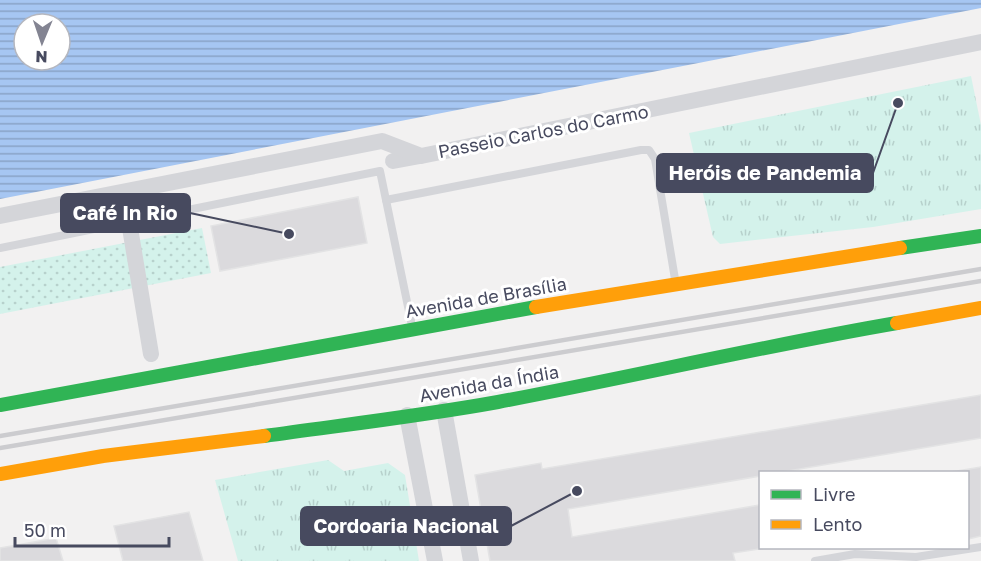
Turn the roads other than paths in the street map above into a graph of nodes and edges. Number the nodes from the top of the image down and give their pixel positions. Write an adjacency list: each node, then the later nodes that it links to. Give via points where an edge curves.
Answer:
1 (981, 42): 2 (street, Passeio Carlos do Carmo)
2 (421, 156): 3 (street); 5 (street, Passeio Carlos do Carmo, via 382,141)
3 (393, 161)
4 (386, 200): 6 (lane, via 380,171); 9 (lane, via 649,150 655,159); 11 (lane)
5 (0, 216)
6 (129, 222): 8 (lane); 12 (street)
7 (981, 236): 9 (main road, Avenida de Brasília)
8 (0, 248)
9 (676, 283): 11 (main road, Avenida de Brasília)
10 (981, 308): 14 (main road, Avenida da Índia)
11 (412, 328): 13 (main road, Avenida de Brasília)
12 (151, 354)
13 (0, 405)
14 (444, 410): 15 (main road, Avenida da Índia); 19 (street)
15 (407, 415): 16 (main road, Avenida da Índia, via 103,456); 18 (street)
16 (0, 474)
17 (968, 549): 20 (lane, via 916,557 855,554)
18 (435, 561)
19 (471, 561)
20 (815, 561)

